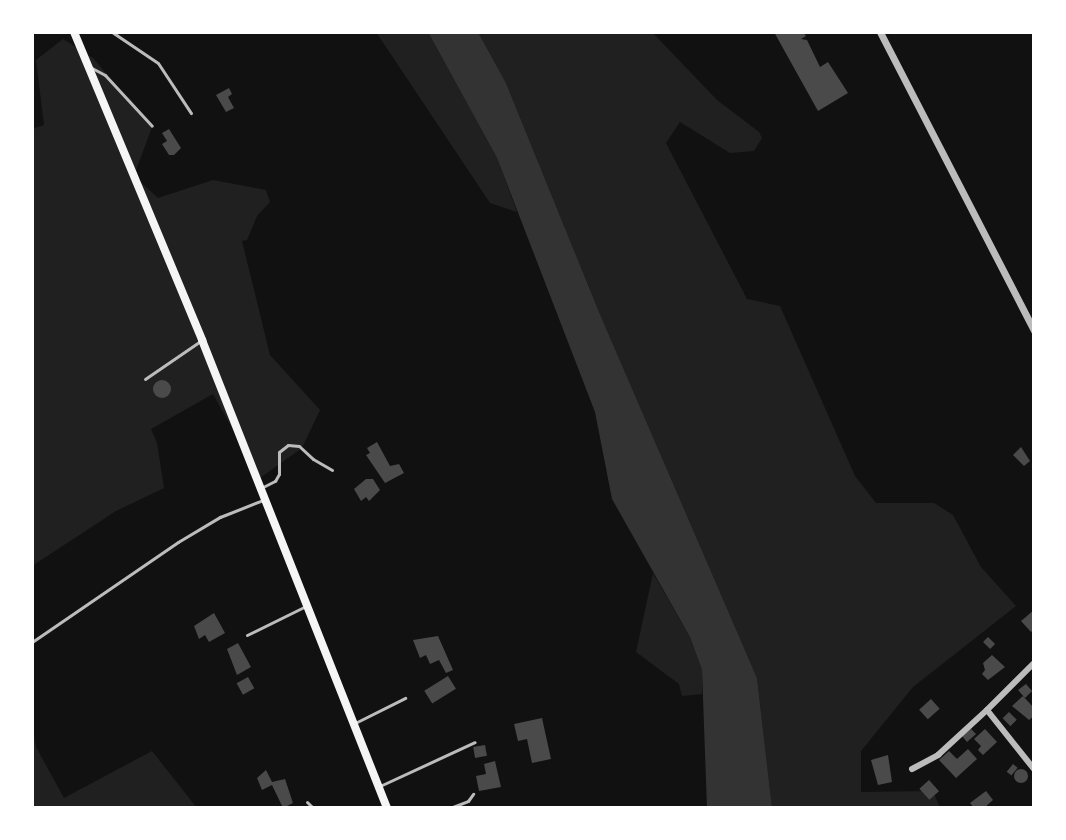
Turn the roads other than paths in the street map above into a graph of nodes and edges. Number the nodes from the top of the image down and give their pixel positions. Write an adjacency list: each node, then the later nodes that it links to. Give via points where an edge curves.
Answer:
1 (74, 32): 4 (main road)
2 (112, 32): 5 (lane, via 158,63)
3 (880, 32): 7 (street)
4 (90, 67): 6 (lane, via 105,75); 8 (main road)
5 (191, 113)
6 (152, 126)
7 (1034, 331)
8 (202, 340): 9 (lane); 11 (main road)
9 (145, 379)
10 (332, 470): 11 (lane, via 299,446 288,445 279,452 275,481)
11 (261, 488): 12 (main road)
12 (266, 500): 13 (main road); 15 (lane, via 220,517 178,542)
13 (307, 605): 14 (lane); 19 (main road)
14 (247, 635)
15 (32, 642)
16 (1034, 663): 18 (street)
17 (405, 698): 19 (lane)
18 (987, 710): 21 (street, via 938,755); 22 (street)
19 (354, 724): 23 (main road)
20 (475, 742): 23 (lane)
21 (912, 769)
22 (1034, 769)
23 (378, 787): 27 (main road)
24 (473, 794): 28 (lane)
25 (307, 802): 26 (lane)
26 (313, 808)
27 (387, 808)
28 (450, 808)

